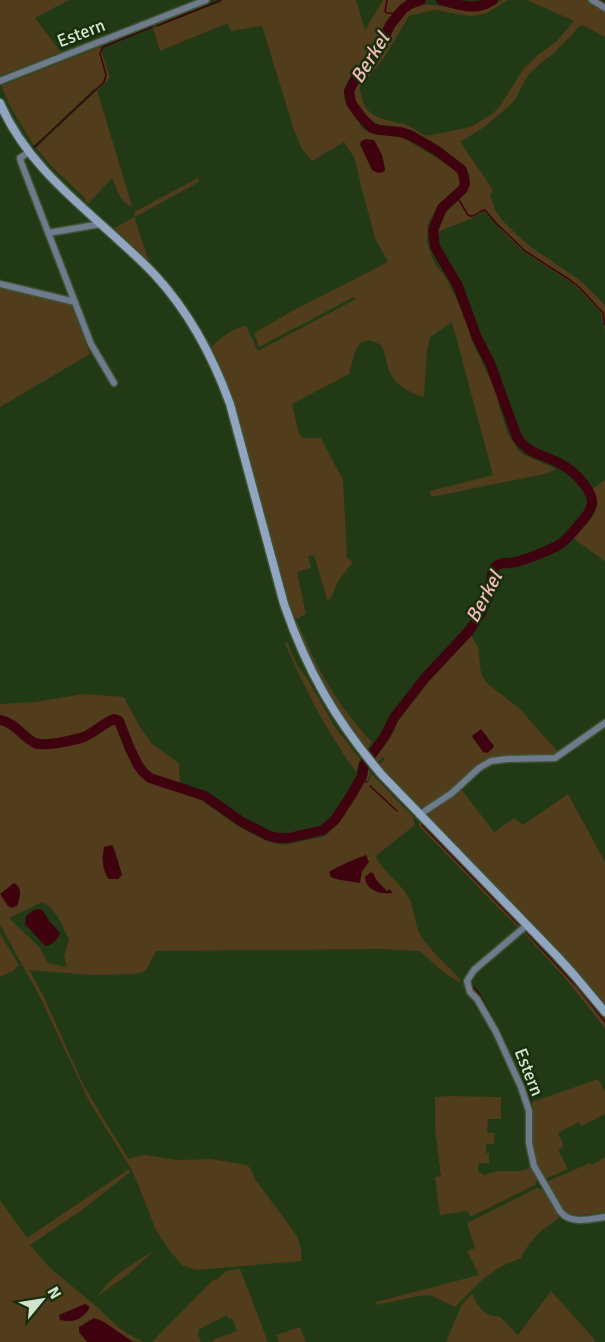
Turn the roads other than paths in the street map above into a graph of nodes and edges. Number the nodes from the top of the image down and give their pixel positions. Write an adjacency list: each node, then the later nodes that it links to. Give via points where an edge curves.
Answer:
1 (206, 0): 4 (street, Estern)
2 (592, 0): 3 (street)
3 (605, 9)
4 (0, 81)
5 (0, 103): 6 (street)
6 (29, 152): 7 (street); 8 (street, via 20,158)
7 (101, 224): 8 (street); 13 (street, via 167,290 196,331 230,404 284,604 305,657 320,689 358,747)
8 (48, 233): 10 (street)
9 (0, 284): 10 (street)
10 (75, 302): 11 (street, via 91,344)
11 (114, 383)
12 (605, 723): 13 (street, via 555,758 491,761)
13 (419, 815): 14 (street)
14 (527, 925): 15 (street); 16 (street, Estern, via 474,970 467,986 496,1032 521,1087 529,1111 534,1166 560,1211 574,1220)
15 (605, 1012)
16 (605, 1217)

